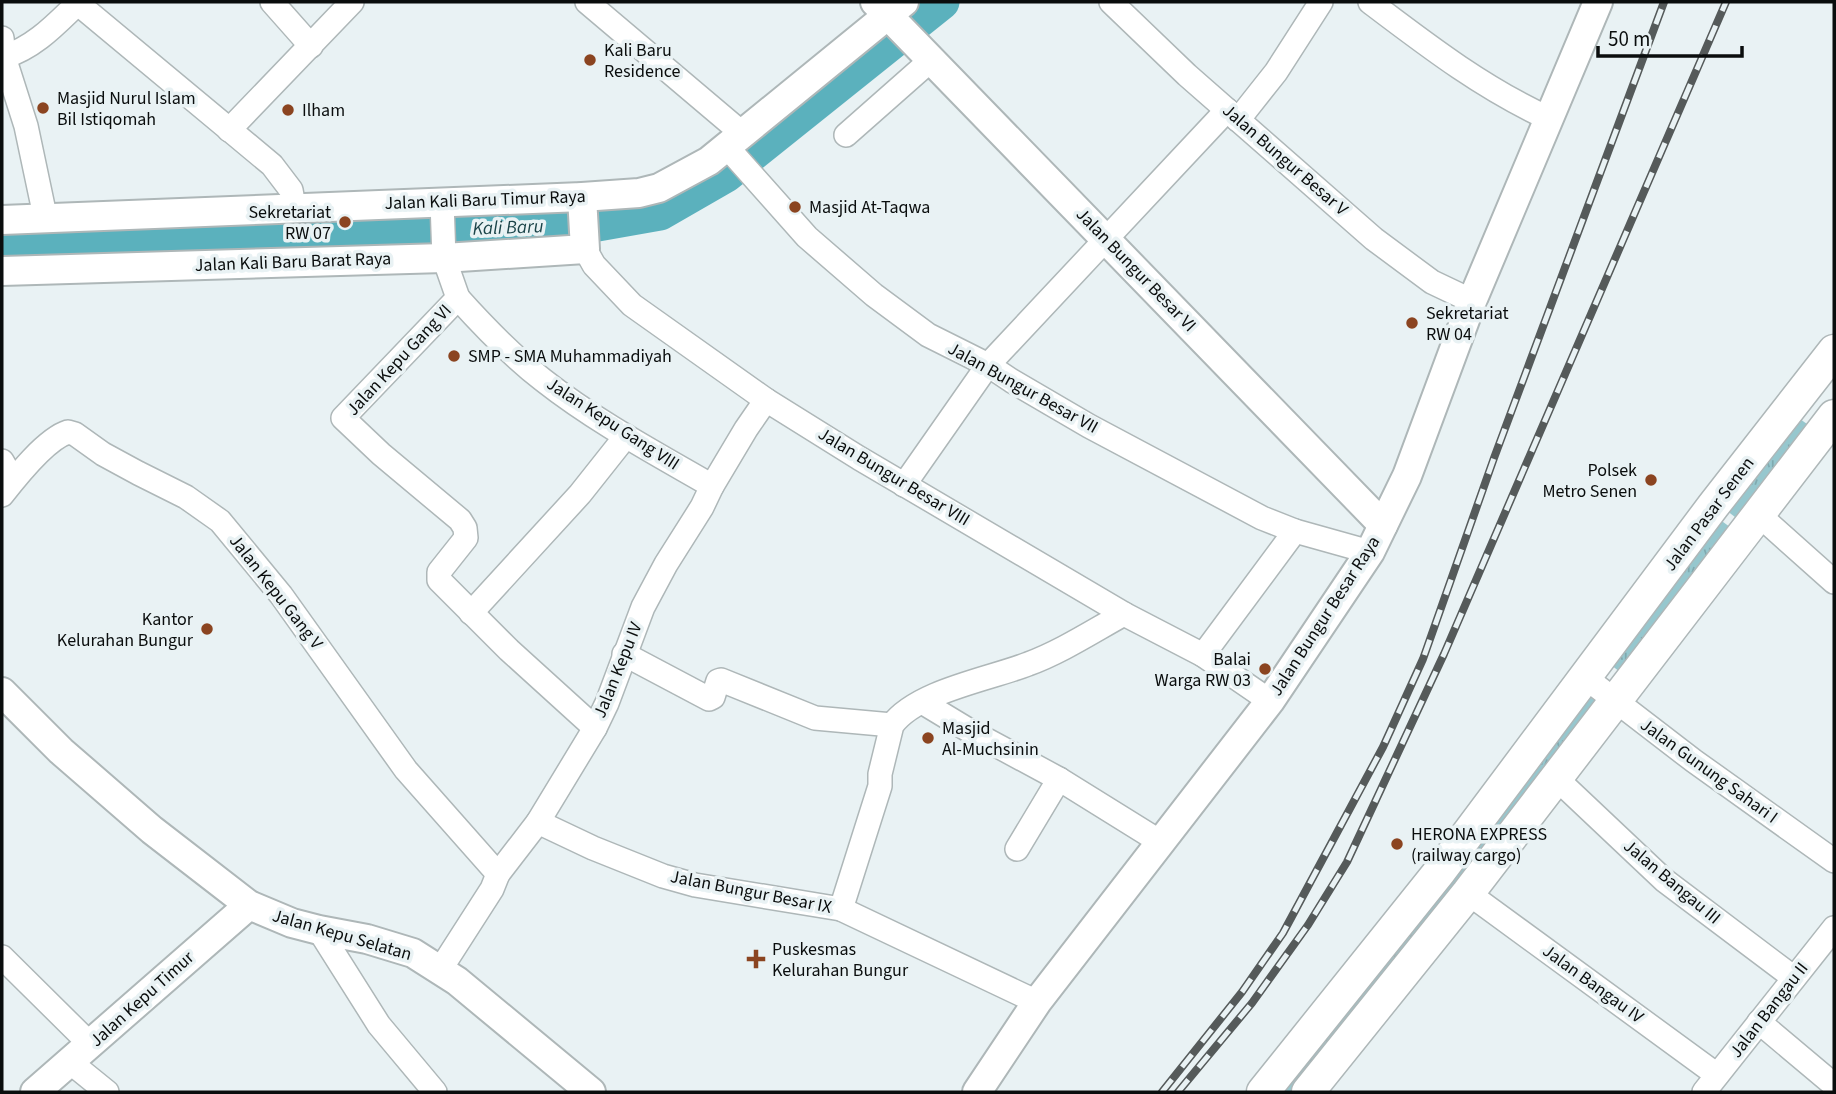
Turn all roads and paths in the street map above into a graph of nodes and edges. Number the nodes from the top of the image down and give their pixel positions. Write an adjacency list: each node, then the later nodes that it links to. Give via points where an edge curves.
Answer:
1 (272, 2): 10 (street)
2 (352, 2): 10 (street)
3 (587, 2): 17 (street, Jalan Bungur Besar VII)
4 (1111, 2): 13 (street, Jalan Bungur Besar V)
5 (1321, 2): 13 (street, via 1276,72)
6 (1370, 2): 14 (street, via 1458,68)
7 (1598, 2): 14 (street, Jalan Bungur Besar Raya)
8 (77, 3): 11 (street, via 21,52); 15 (street)
9 (891, 11): 12 (street, Jalan Bungur Besar VI); 17 (street, Jalan Kali Baru Timur Raya)
10 (311, 46): 15 (street)
11 (3, 48): 20 (street)
12 (925, 54): 16 (street); 23 (street, Jalan Bungur Besar VI)
13 (1233, 115): 23 (street); 27 (street, Jalan Bungur Besar V, via 1374,239 1432,282)
14 (1550, 119): 27 (street, Jalan Bungur Besar Raya)
15 (229, 130): 18 (street, via 287,181)
16 (846, 135)
17 (738, 152): 22 (street, Jalan Kali Baru Timur Raya, via 639,193); 29 (street, Jalan Bungur Besar VII, via 807,237 874,295 928,335)
18 (294, 207): 19 (street, Jalan Kali Baru Timur Raya); 20 (street, Jalan Kali Baru Timur Raya)
19 (442, 211): 22 (street, Jalan Kali Baru Timur Raya); 24 (street, Jalan Kepu Gang VI)
20 (45, 216): 21 (street, Jalan Kali Baru Timur Raya)
21 (2, 220)
22 (583, 226): 24 (street, Jalan Kali Baru Barat Raya); 31 (street, Jalan Bungur Besar VIII, via 594,265 632,305)
23 (1105, 239): 29 (street); 38 (street, Jalan Bungur Besar VI)
24 (444, 256): 25 (street, Jalan Kali Baru Barat Raya); 26 (street, Jalan Kepu Gang VI)
25 (2, 271)
26 (458, 298): 33 (street, Jalan Kepu Gang VIII, via 543,380); 42 (street, Jalan Kepu Gang VI, via 343,418 466,528 466,538 439,572 439,580)
27 (1472, 301): 38 (street, Jalan Bungur Besar Raya, via 1407,476)
28 (1834, 351): 30 (main road, Jalan Pasar Senen)
29 (988, 365): 35 (street); 39 (street, Jalan Bungur Besar VII, via 1173,471)
30 (1800, 396): 32 (main road); 46 (main road, Jalan Pasar Senen)
31 (766, 400): 35 (street, Jalan Bungur Besar VIII); 36 (street, Jalan Kepu IV)
32 (1833, 417): 37 (main road)
33 (626, 436): 36 (street, Jalan Kepu Gang VIII); 42 (street, via 580,494)
34 (6, 479): 59 (street, Jalan Kepu Gang V, via 68,432 186,497 220,521 297,616 406,770)
35 (904, 485): 43 (street, Jalan Bungur Besar VIII)
36 (712, 486): 44 (street, Jalan Kepu IV, via 643,607)
37 (1759, 515): 41 (street); 50 (main road)
38 (1383, 525): 40 (street, Jalan Bungur Besar Raya)
39 (1295, 531): 40 (street, Jalan Bungur Besar VII); 45 (street)
40 (1370, 552): 48 (street, Jalan Bungur Besar Raya)
41 (1834, 582)
42 (471, 613): 52 (street, Jalan Kepu Gang VI)
43 (1124, 614): 45 (street, Jalan Bungur Besar VIII); 49 (street, via 1030,664)
44 (624, 654): 51 (street, via 709,699 719,679 815,718); 52 (street, Jalan Kepu IV)
45 (1203, 655): 48 (street, Jalan Bungur Besar VIII)
46 (1586, 678): 50 (street, Jalan Gunung Sahari I); 80 (main road)
47 (2, 692): 61 (street, Jalan Kepu Selatan, via 141,822)
48 (1270, 701): 56 (street, Jalan Bungur Besar Raya)
49 (922, 702): 51 (street); 53 (street)
50 (1616, 702): 54 (main road); 58 (street, Jalan Gunung Sahari I)
51 (892, 725): 62 (street, via 880,786)
52 (595, 728): 55 (street, Jalan Kepu IV)
53 (1059, 779): 56 (street); 57 (street)
54 (1557, 779): 60 (main road); 69 (street, Jalan Bangau III, via 1664,880)
55 (538, 822): 59 (street, Jalan Kepu IV); 62 (street, Jalan Bungur Besar IX, via 663,876)
56 (1161, 843): 70 (street, Jalan Bungur Besar Raya)
57 (1017, 849)
58 (1834, 861)
59 (499, 874): 67 (street, Jalan Kepu IV)
60 (1468, 893): 73 (street, Jalan Bangau IV); 81 (main road)
61 (248, 905): 64 (street, Jalan Kepu Selatan); 72 (street, Jalan Kepu Timur)
62 (841, 909): 70 (street, Jalan Bungur Besar IX)
63 (1834, 928): 69 (street, Jalan Bangau II)
64 (319, 930): 65 (street, Jalan Kepu Selatan); 68 (street)
65 (367, 939): 67 (street, Jalan Kepu Selatan, via 414,953); 68 (street)
66 (2, 957): 72 (street)
67 (440, 970): 78 (street, Jalan Kepu Selatan)
68 (345, 971): 77 (street, via 379,1025)
69 (1794, 978): 71 (street, Jalan Bangau II)
70 (1037, 1002): 79 (street, Jalan Bungur Besar Raya)
71 (1759, 1021): 73 (street, Jalan Bangau II); 74 (street)
72 (80, 1054): 75 (street, Jalan Kepu Timur); 76 (street)
73 (1711, 1084)
74 (1834, 1085)
75 (35, 1092)
76 (107, 1092)
77 (435, 1092)
78 (591, 1092)
79 (977, 1092)
80 (1264, 1092)
81 (1308, 1092)

